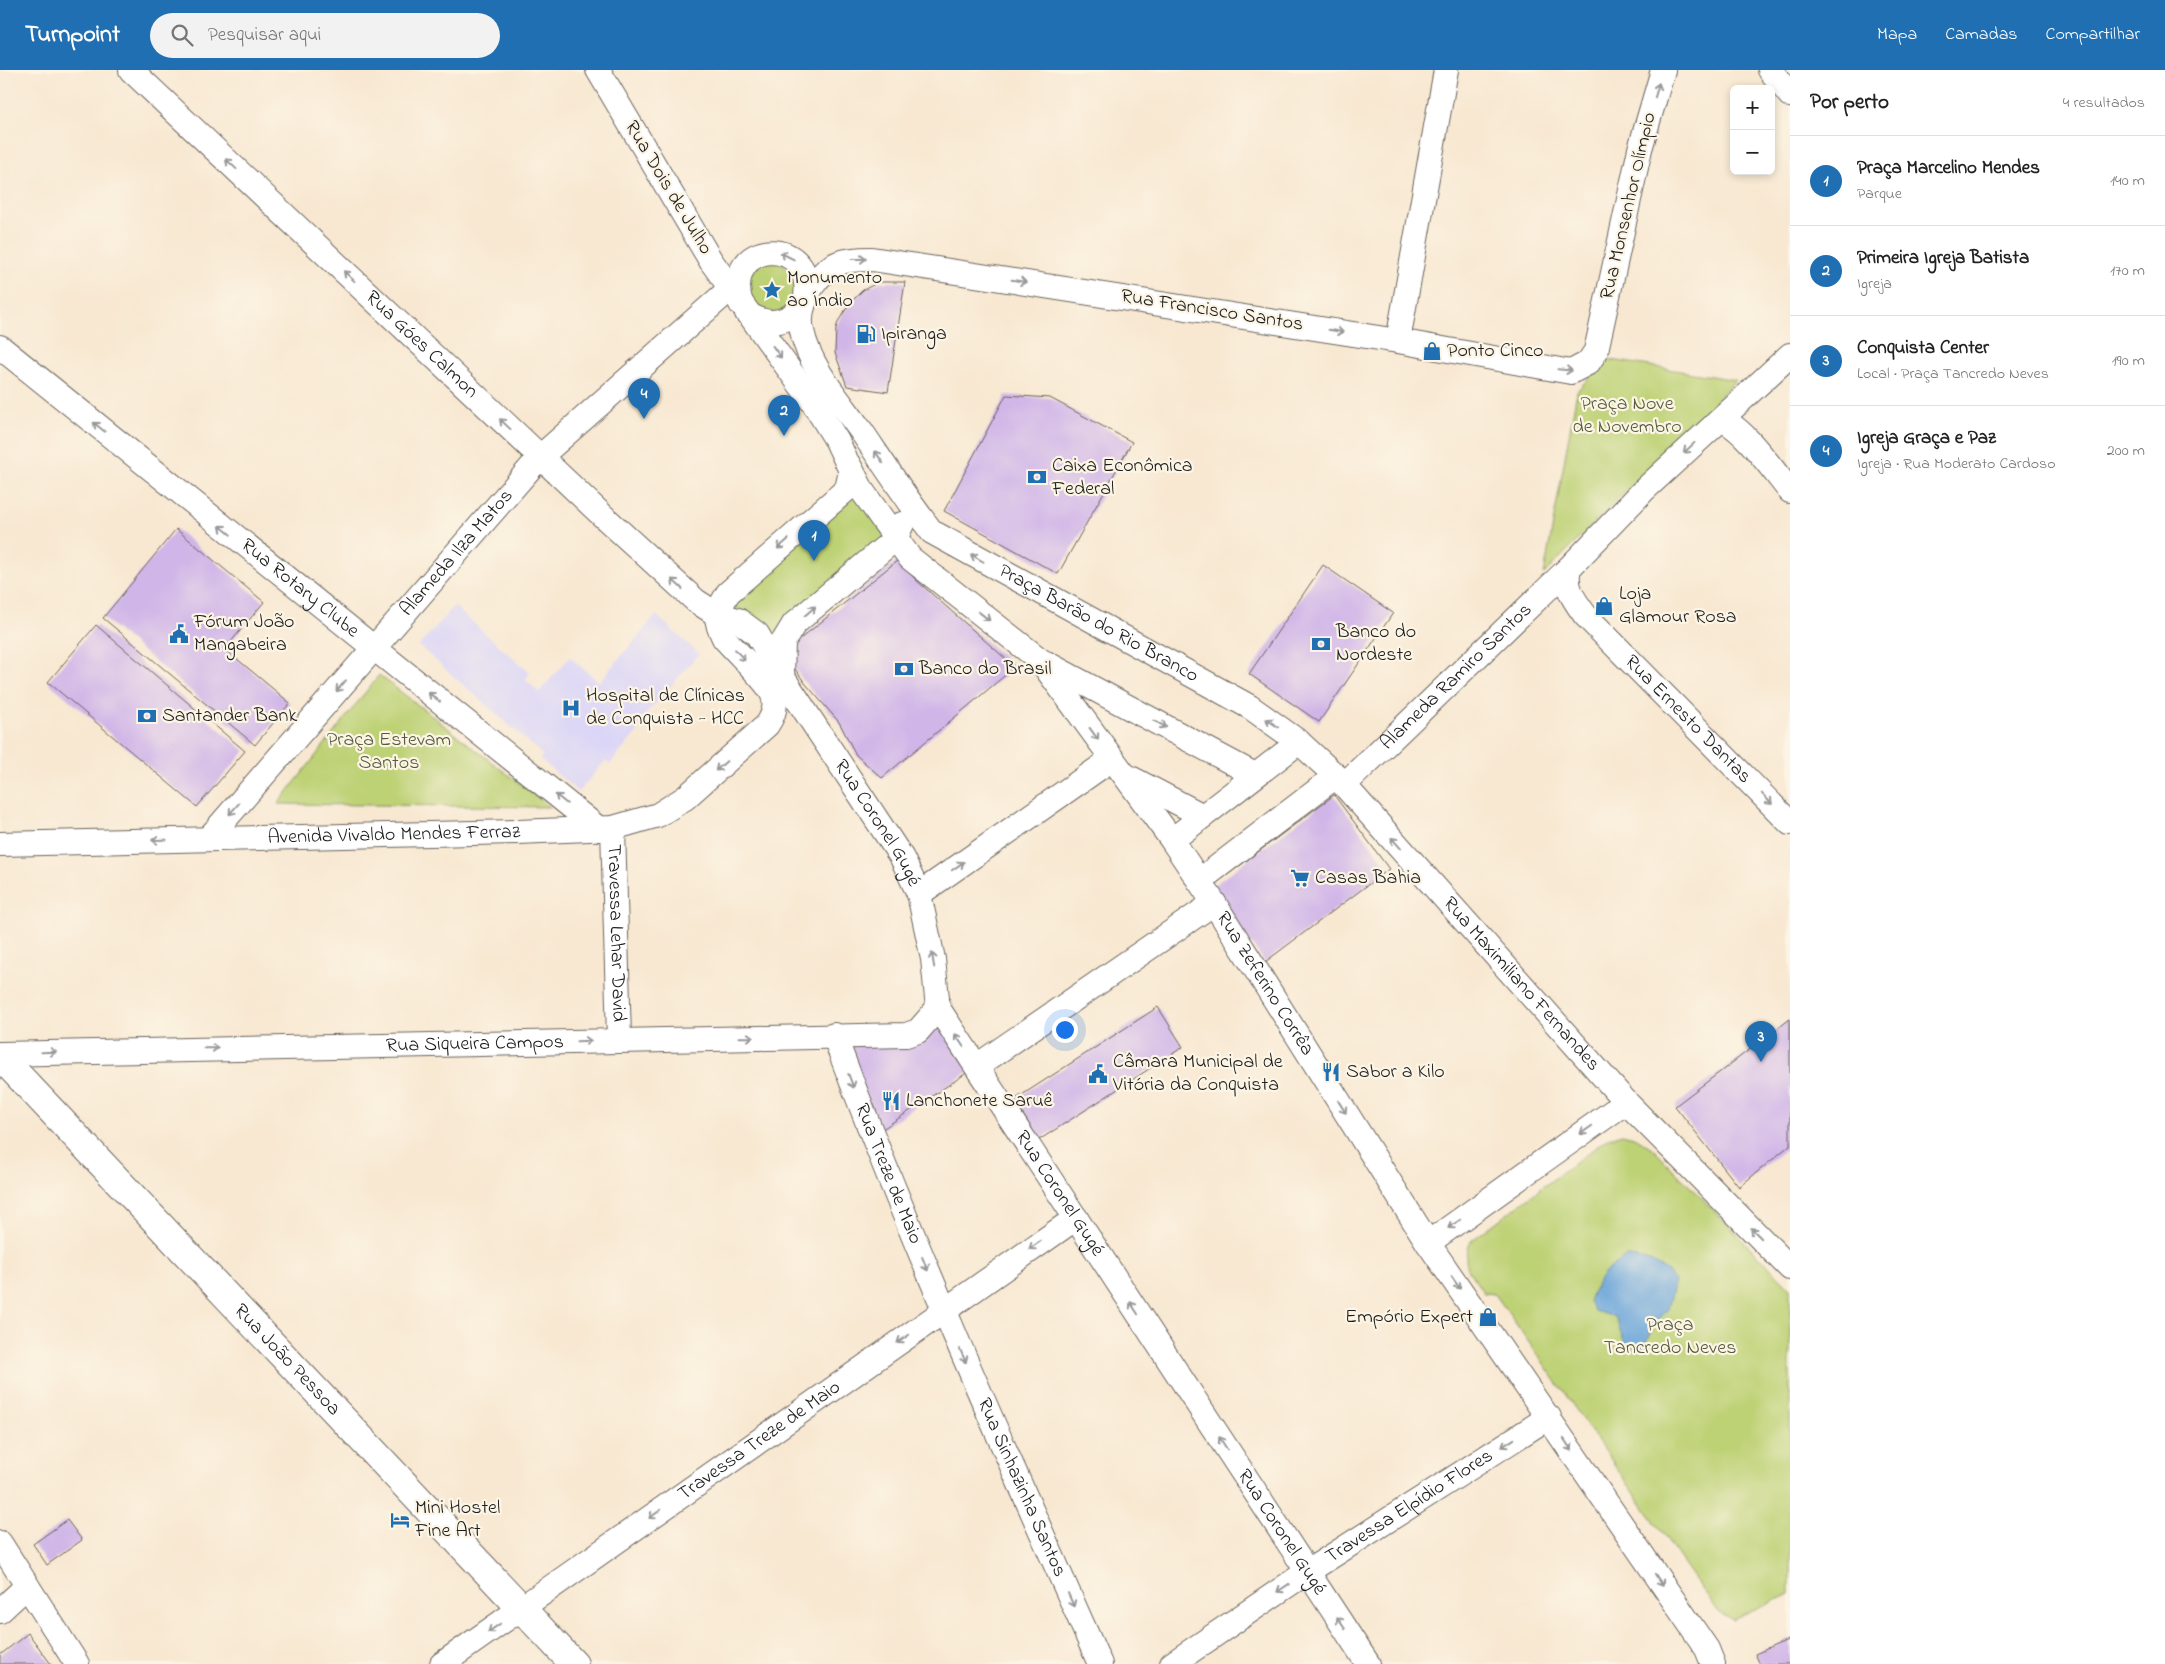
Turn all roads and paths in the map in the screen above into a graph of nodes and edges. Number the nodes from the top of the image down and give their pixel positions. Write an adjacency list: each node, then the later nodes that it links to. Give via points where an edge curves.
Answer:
1 (131, 70): 14 (street, Rua Góes Calmon, one-way to 1)
2 (598, 70): 8 (street, Rua Dois de Julho)
3 (1446, 70): 9 (street)
4 (1663, 70): 10 (street, Rua Monsenhor Olímpio, one-way to 4, via 1640,149)
5 (1770, 70): 6 (street)
6 (1790, 95)
7 (809, 294): 8 (street, via 790,317 773,322 755,318); 8 (street, one-way to 8, via 800,265 786,255 769,252 754,256 739,274 737,291); 9 (street, Rua Francisco Santos, one-way to 9, via 830,267 846,259 872,259); 17 (street, Praça Barão do Rio Branco, one-way to 7, via 813,362 802,330)
8 (740, 302): 14 (street, Alameda Ilza Matos); 15 (street, Rua Dois de Julho, one-way to 15, via 814,404)
9 (1398, 341): 10 (street, Rua Francisco Santos, one-way to 10, via 1571,372 1593,358)
10 (1598, 342)
11 (0, 347): 21 (street, Rua Rotary Clube, one-way to 11)
12 (1790, 355): 13 (street, Alameda Ramiro Santos)
13 (1719, 421): 16 (street, via 1735,427); 19 (street, Alameda Ramiro Santos, one-way to 19, via 1644,490)
14 (540, 457): 20 (street, Rua Góes Calmon, one-way to 14, via 696,600); 21 (street, Alameda Ilza Matos)
15 (849, 465): 18 (street, Rua Dois de Julho, via 863,492); 20 (street, one-way to 20, via 850,478 846,489 731,590)
16 (1790, 491)
17 (906, 498): 18 (street, via 906,515); 26 (street, Praça Barão do Rio Branco, one-way to 17, via 1250,707 932,532)
18 (895, 538): 22 (street, one-way to 22, via 910,558); 23 (street, one-way to 18, via 783,642 794,624)
19 (1569, 568): 29 (street, Alameda Ramiro Santos); 31 (street, Rua Ernesto Dantas, one-way to 31, via 1568,589 1585,615)
20 (716, 614): 23 (street, Rua Góes Calmon, via 738,620 757,634); 25 (street, one-way to 25, via 724,638 772,692 775,707 772,718)
21 (374, 650): 32 (street, Rua Rotary Clube, one-way to 21); 33 (street, one-way to 33)
22 (1040, 660): 27 (street, one-way to 27); 28 (street, one-way to 28)
23 (782, 676): 24 (street, Rua Coronel Gugé)
24 (818, 731): 25 (street, via 795,717 783,719); 37 (street, Rua Coronel Gugé, via 902,858)
25 (760, 732): 32 (street, Avenida Vivaldo Mendes Ferraz, one-way to 32, via 684,798 658,815)
26 (1299, 742): 28 (street); 29 (street, Praça Barão do Rio Branco)
27 (1117, 766): 30 (street); 34 (street); 37 (street, one-way to 27)
28 (1255, 775): 30 (street)
29 (1340, 780): 36 (street); 44 (street, Rua Maximiliano Fernandes, one-way to 29)
30 (1203, 816): 34 (street)
31 (1790, 823)
32 (606, 828): 33 (street, Avenida Vivaldo Mendes Ferraz); 41 (street, Travessa Lehar David)
33 (208, 838): 35 (street, Avenida Vivaldo Mendes Ferraz, one-way to 35)
34 (1172, 840): 36 (street)
35 (0, 844)
36 (1199, 880): 38 (street)
37 (918, 894): 39 (street, Rua Coronel Gugé, one-way to 37, via 933,959)
38 (1214, 903): 43 (street); 46 (street, Rua Zeferino Corrêa, one-way to 46)
39 (938, 1008): 40 (street, Rua Siqueira Campos, via 918,1032 906,1035); 43 (street, Rua Coronel Gugé, one-way to 39)
40 (834, 1035): 41 (street, Rua Siqueira Campos, one-way to 40); 48 (street, Rua Treze de Maio, one-way to 48)
41 (619, 1039): 42 (street, Rua Siqueira Campos, one-way to 41)
42 (0, 1055): 53 (main road, Rua João Pessoa)
43 (977, 1066): 45 (street, Rua Coronel Gugé)
44 (1626, 1102): 46 (street, one-way to 46); 47 (street, one-way to 44)
45 (1076, 1218): 48 (street, Travessa Treze de Maio, one-way to 48); 51 (street, Rua Coronel Gugé, one-way to 45)
46 (1428, 1243): 49 (street, one-way to 49)
47 (1790, 1268)
48 (943, 1311): 53 (street, Travessa Treze de Maio, one-way to 53); 59 (street, Rua Sinhazinha Santos, one-way to 59)
49 (1549, 1417): 51 (street, Travessa Elpídio Flores, one-way to 51); 55 (street, one-way to 55)
50 (0, 1543): 52 (street)
51 (1307, 1572): 60 (street, Travessa Elpídio Flores, one-way to 60); 61 (street, Rua Coronel Gugé, one-way to 51)
52 (27, 1586): 54 (street); 56 (street)
53 (522, 1608): 57 (street, Travessa Treze de Maio, one-way to 57); 58 (main road, Rua João Pessoa)
54 (0, 1610)
55 (1710, 1656)
56 (77, 1664)
57 (442, 1664)
58 (574, 1664)
59 (1100, 1664)
60 (1172, 1664)
61 (1368, 1664)

